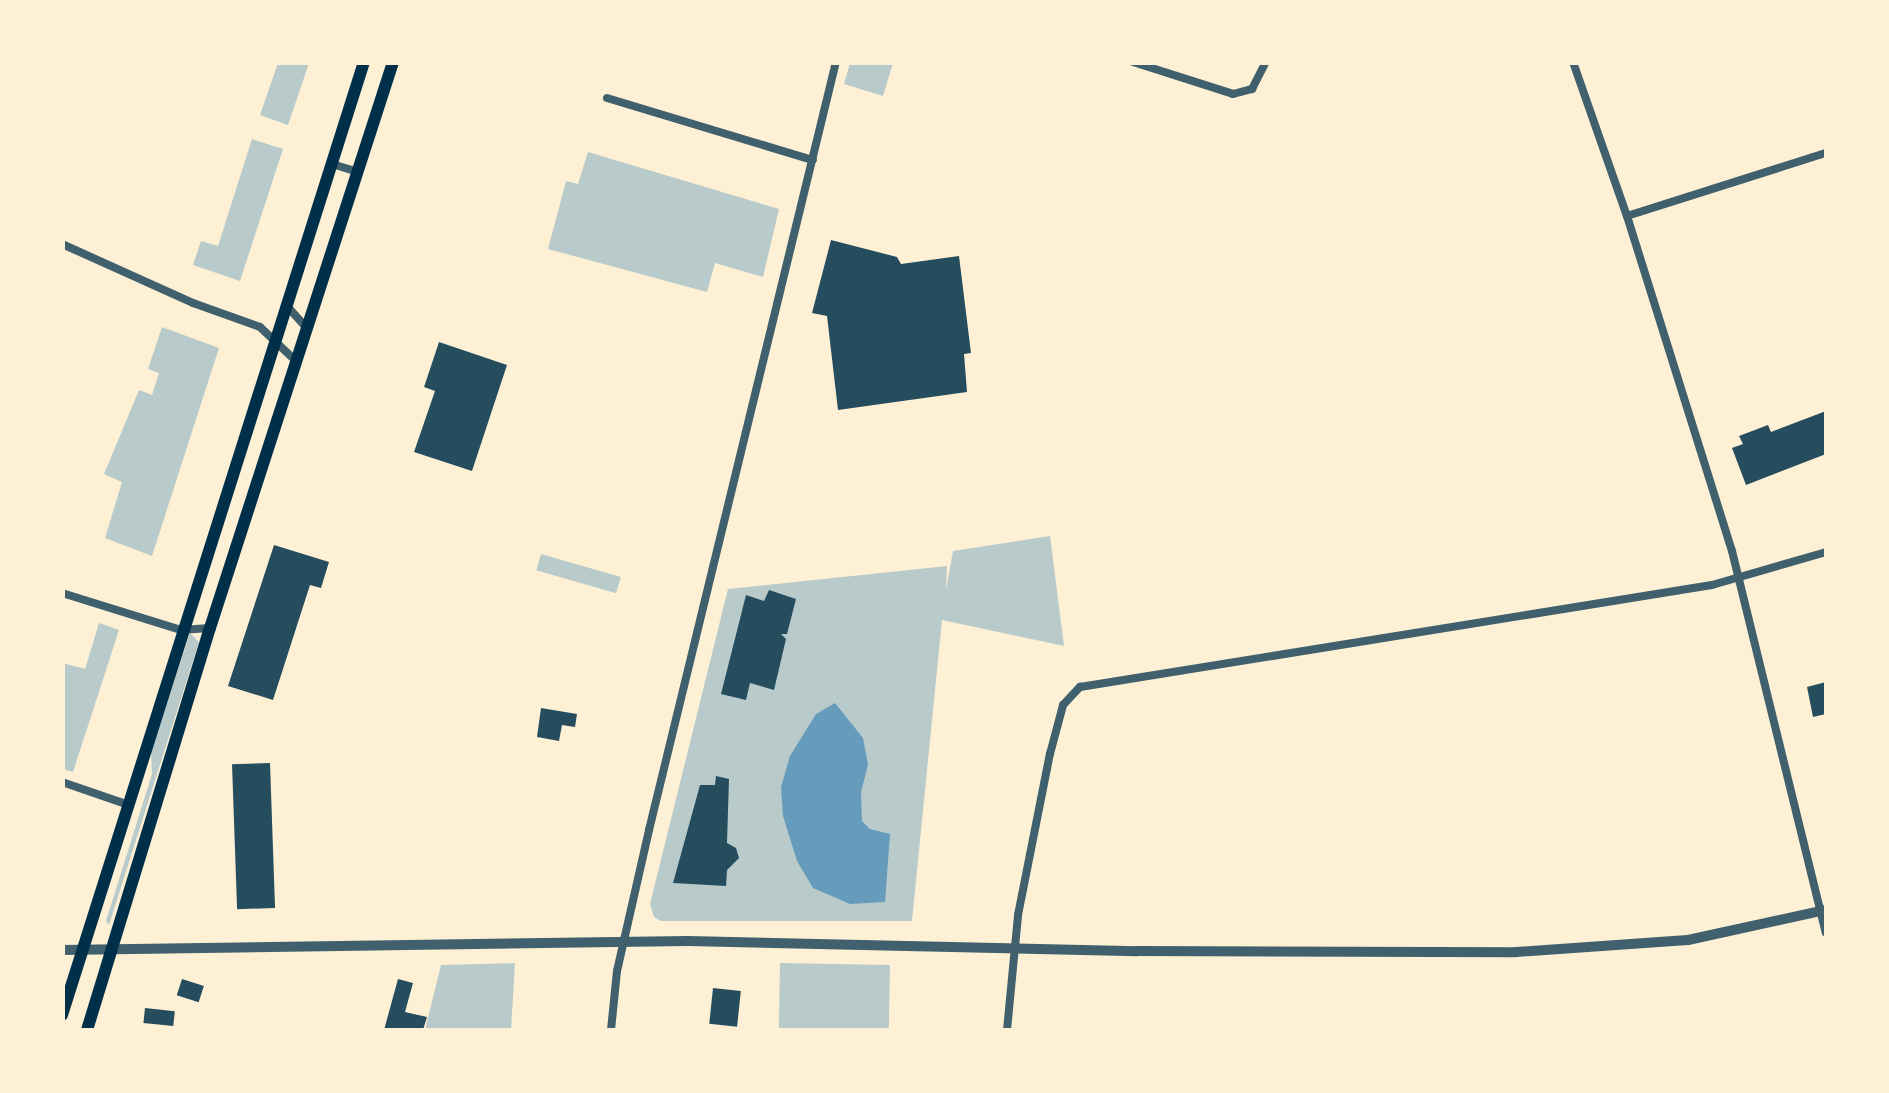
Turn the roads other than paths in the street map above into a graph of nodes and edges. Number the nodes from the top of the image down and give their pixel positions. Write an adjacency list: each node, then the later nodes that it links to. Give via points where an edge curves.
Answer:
1 (364, 62): 10 (main road)
2 (394, 62): 11 (main road)
3 (836, 62): 9 (street)
4 (1132, 62): 5 (street, via 1233,94 1252,89)
5 (1266, 62)
6 (1572, 62): 12 (street)
7 (607, 98): 9 (street)
8 (1826, 153): 12 (street)
9 (812, 160): 27 (street)
10 (332, 164): 11 (street); 14 (main road)
11 (358, 172): 15 (main road)
12 (1627, 216): 19 (street)
13 (62, 244): 16 (street)
14 (286, 306): 15 (street); 16 (main road)
15 (307, 328): 17 (main road)
16 (276, 337): 17 (street); 22 (main road)
17 (296, 360): 21 (main road)
18 (1826, 552): 19 (street)
19 (1739, 578): 25 (street); 28 (street, via 1080,687 1059,715)
20 (62, 593): 22 (street)
21 (210, 628): 22 (street); 30 (main road)
22 (181, 630): 24 (main road)
23 (62, 782): 24 (street)
24 (126, 804): 29 (main road)
25 (1825, 912): 26 (street); 28 (street, via 1688,940 1561,951)
26 (1826, 933)
27 (624, 941): 28 (street); 30 (street); 34 (street)
28 (1014, 947): 35 (street)
29 (82, 948): 30 (street); 31 (street); 32 (main road)
30 (112, 948): 33 (main road)
31 (62, 950)
32 (62, 1014)
33 (87, 1030)
34 (611, 1030)
35 (1007, 1030)

